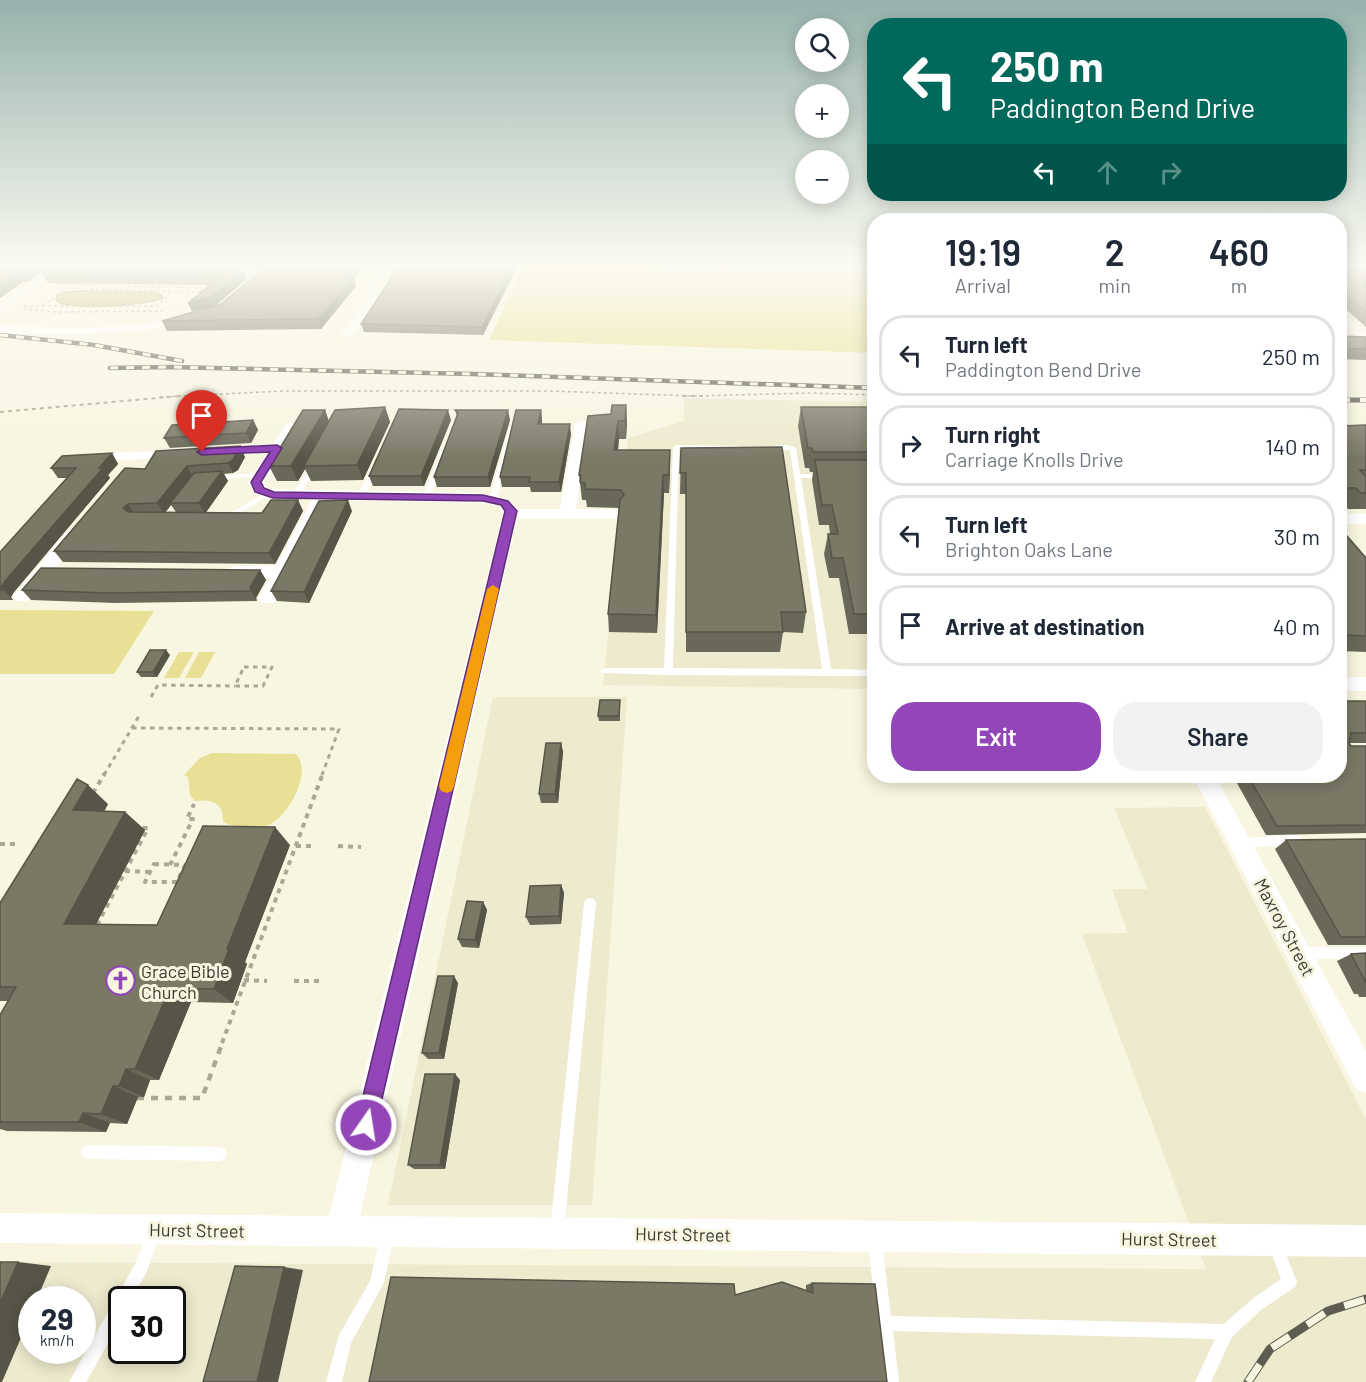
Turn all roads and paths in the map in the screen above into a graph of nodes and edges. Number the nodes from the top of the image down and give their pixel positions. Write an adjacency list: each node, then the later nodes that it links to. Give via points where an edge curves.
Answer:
1 (8, 329): 2 (street)
2 (105, 329)
3 (350, 329): 4 (street)
4 (347, 334)
5 (1366, 339): 6 (street)
6 (1348, 340)
7 (867, 395): 8 (path, via 283,391)
8 (0, 411)
9 (514, 422): 29 (lane)
10 (582, 424): 30 (street)
11 (291, 427): 13 (street)
12 (451, 432): 28 (lane)
13 (277, 448): 16 (street); 24 (street)
14 (746, 448): 45 (lane, via 676,447)
15 (758, 448): 21 (lane, via 793,448)
16 (139, 456): 17 (street); 20 (street)
17 (70, 459)
18 (378, 460): 27 (lane)
19 (316, 461): 25 (lane)
20 (125, 473)
21 (797, 476): 22 (lane); 46 (lane)
22 (830, 476)
23 (207, 478): 24 (lane)
24 (262, 486): 25 (street); 33 (lane)
25 (297, 496): 26 (street)
26 (321, 496): 27 (street); 41 (street)
27 (361, 496): 28 (street)
28 (426, 498): 29 (street)
29 (504, 506): 30 (street); 88 (street)
30 (567, 514): 31 (street)
31 (615, 514)
32 (213, 518): 33 (lane)
33 (224, 518): 34 (lane)
34 (244, 518)
35 (1347, 519): 36 (street)
36 (1366, 519)
37 (81, 526): 38 (street)
38 (45, 570): 39 (street); 42 (street)
39 (68, 570)
40 (222, 572): 41 (street)
41 (281, 572): 43 (street)
42 (22, 597)
43 (267, 599)
44 (605, 671): 45 (lane)
45 (668, 672): 46 (lane)
46 (827, 672): 47 (lane)
47 (867, 673)
48 (1347, 684): 49 (street)
49 (1366, 684)
50 (235, 686): 50 (path, via 263,686 272,667 244,667); 51 (path, via 158,685)
51 (151, 697)
52 (139, 716): 53 (path)
53 (132, 728): 55 (path); 62 (path, via 339,729)
54 (1208, 783): 59 (street, Maxroy Street)
55 (91, 796)
56 (194, 804): 68 (path, via 187,819 193,819)
57 (137, 828): 69 (path, via 148,828)
58 (1311, 840): 59 (lane)
59 (1240, 843): 75 (street, Maxroy Street)
60 (0, 844): 61 (path)
61 (18, 844)
62 (296, 846): 63 (path); 67 (path)
63 (314, 846)
64 (338, 846): 65 (path)
65 (361, 847)
66 (281, 858): 67 (path)
67 (291, 859): 78 (path)
68 (170, 865): 70 (path, via 154,864); 71 (path, via 185,865)
69 (124, 871): 70 (path); 74 (path)
70 (150, 872): 71 (path, via 145,882 177,882)
71 (181, 872): 72 (path)
72 (192, 872)
73 (590, 903): 90 (lane)
74 (96, 929)
75 (1299, 953): 76 (lane); 82 (street, Maxroy Street)
76 (1366, 953)
77 (233, 980): 78 (path)
78 (244, 980): 79 (path); 83 (path, via 201,1098)
79 (267, 981)
80 (294, 981): 81 (path)
81 (320, 981)
82 (1366, 1079)
83 (137, 1098)
84 (88, 1152): 85 (lane)
85 (220, 1154)
86 (0, 1228): 87 (street, Hurst Street)
87 (155, 1229): 88 (street, Hurst Street); 94 (lane)
88 (341, 1232): 89 (street, Hurst Street)
89 (388, 1232): 90 (street, Hurst Street); 99 (lane, via 376,1283 344,1340)
90 (557, 1233): 91 (street, Hurst Street)
91 (874, 1236): 92 (street, Hurst Street); 95 (lane)
92 (1273, 1240): 93 (street, Hurst Street); 97 (lane, via 1290,1282 1256,1305)
93 (1366, 1241)
94 (131, 1286)
95 (884, 1323): 97 (lane); 100 (lane)
96 (108, 1328): 98 (lane)
97 (1227, 1332): 101 (lane)
98 (77, 1382)
99 (334, 1382)
100 (891, 1382)
101 (1203, 1382)

